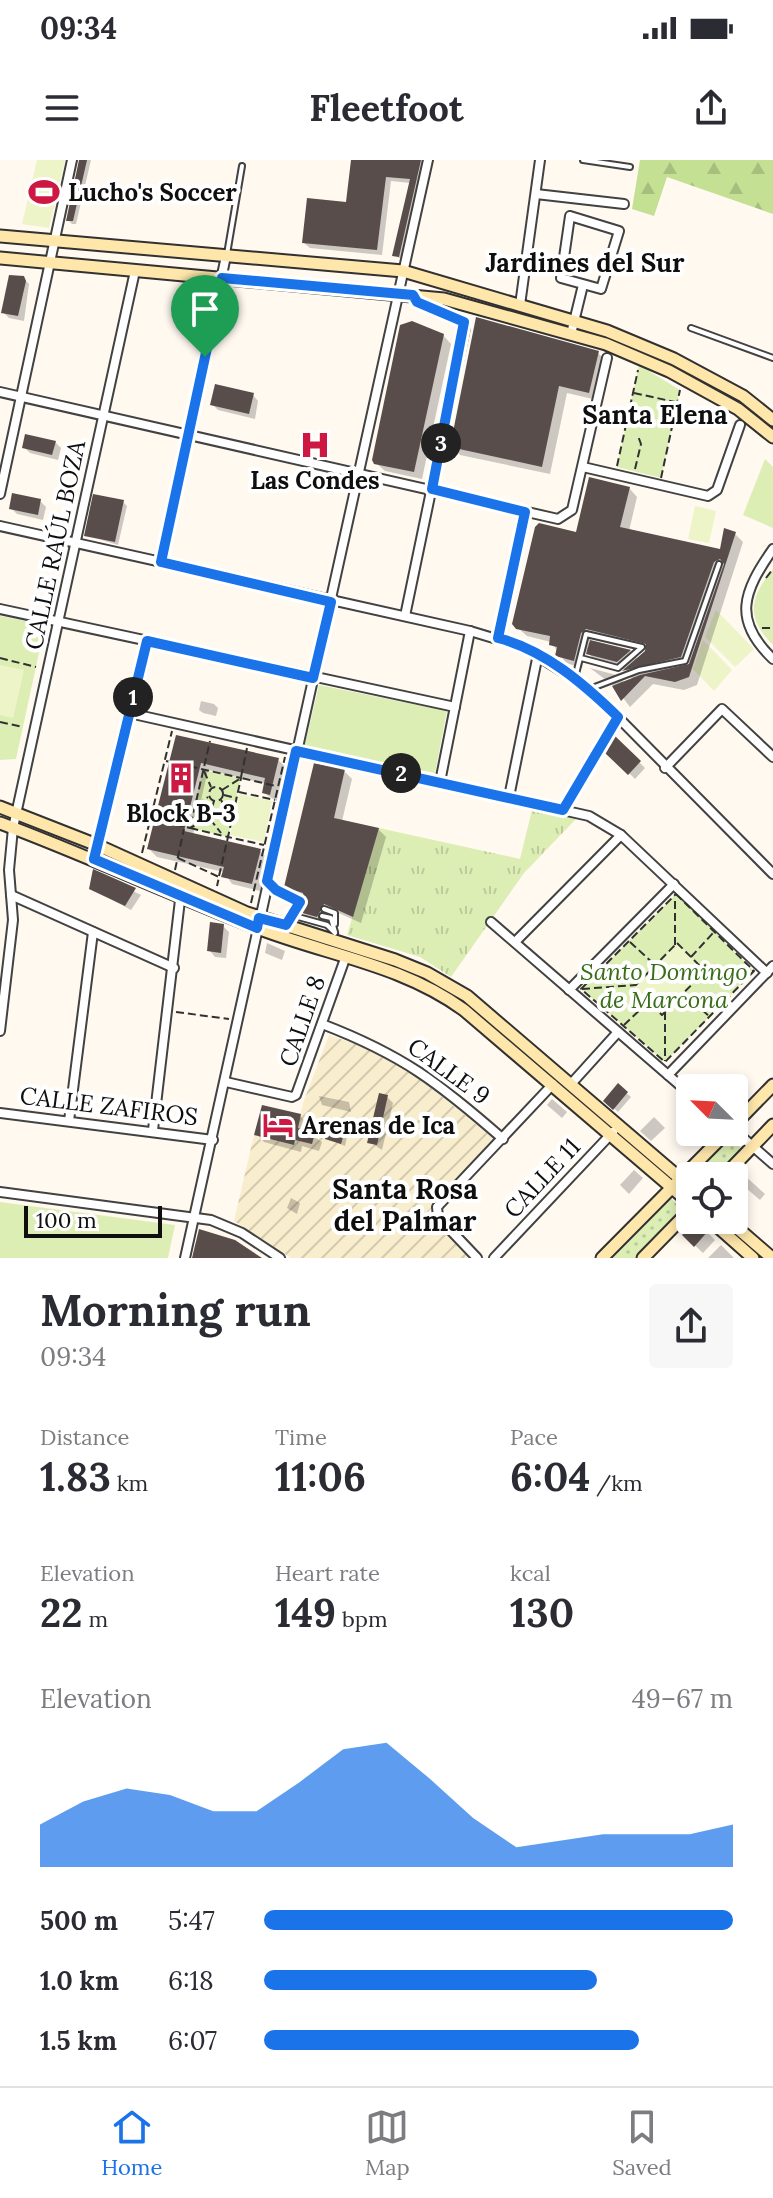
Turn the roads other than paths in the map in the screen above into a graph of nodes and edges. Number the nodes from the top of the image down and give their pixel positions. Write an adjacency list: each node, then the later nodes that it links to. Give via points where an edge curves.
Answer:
1 (72, 160): 10 (street)
2 (428, 160): 15 (street)
3 (540, 160): 7 (street)
4 (583, 160): 6 (lane)
5 (242, 166): 11 (lane)
6 (630, 167)
7 (536, 194): 8 (street); 20 (street)
8 (624, 204)
9 (0, 236): 10 (main road)
10 (55, 241): 11 (main road); 13 (street)
11 (226, 256): 15 (main road); 16 (street)
12 (0, 258): 13 (main road)
13 (51, 260): 14 (main road); 27 (street)
14 (135, 271): 16 (main road); 28 (street, CALLE RAÚL BOZA)
15 (403, 271): 18 (street); 20 (main road)
16 (222, 278): 18 (main road); 31 (street)
17 (583, 285): 17 (street, via 561,278 570,216 619,231 601,289); 21 (street)
18 (398, 292): 19 (main road); 34 (street)
19 (413, 295): 23 (main road); 35 (street, via 417,302 464,322 465,328)
20 (520, 305): 21 (main road)
21 (573, 320): 23 (street); 29 (main road, via 674,359 743,396)
22 (691, 328): 25 (lane)
23 (571, 334): 32 (main road, via 669,371 738,409)
24 (607, 358): 33 (street)
25 (773, 358)
26 (0, 392): 27 (street)
27 (21, 397): 28 (street); 36 (street)
28 (103, 417): 31 (street); 39 (street, CALLE RAÚL BOZA)
29 (773, 420)
30 (740, 425): 33 (street, via 712,495)
31 (188, 436): 34 (street); 41 (street)
32 (773, 437)
33 (583, 467): 37 (street, via 572,510 562,519)
34 (360, 472): 35 (street); 43 (street)
35 (432, 489): 37 (street); 45 (street)
36 (0, 494)
37 (525, 512): 48 (street)
38 (0, 526): 39 (street)
39 (75, 545): 41 (street); 46 (street, CALLE RAÚL BOZA)
40 (772, 552): 52 (street, via 752,586 745,614 753,637)
41 (161, 562): 43 (street)
42 (719, 564): 55 (lane, via 685,661 639,670)
43 (331, 602): 45 (street); 53 (street)
44 (0, 609): 46 (street)
45 (405, 616): 47 (street)
46 (59, 621): 49 (street); 66 (street, CALLE RAÚL BOZA)
47 (470, 631): 48 (street); 56 (street)
48 (498, 638): 50 (street)
49 (147, 641): 53 (street); 57 (street)
50 (538, 654): 54 (street); 63 (street)
51 (581, 658): 51 (lane, via 586,634 642,647 618,668); 54 (lane)
52 (773, 659)
53 (313, 678): 56 (street); 59 (street)
54 (575, 678): 55 (street)
55 (590, 689): 58 (street)
56 (455, 707): 62 (street)
57 (129, 713): 59 (street); 70 (street)
58 (618, 717): 61 (street); 65 (street)
59 (296, 751): 62 (street); 73 (street, via 283,788)
60 (773, 757): 61 (street, via 722,709)
61 (665, 768): 72 (street)
62 (440, 782): 63 (street)
63 (509, 797): 65 (street)
64 (0, 807): 66 (main road)
65 (563, 810): 69 (street, via 589,816)
66 (17, 813): 68 (street, CALLE RAÚL BOZA); 70 (main road)
67 (0, 823): 68 (main road)
68 (13, 828): 71 (main road); 76 (street, CALLE RAÚL BOZA)
69 (621, 835): 75 (street); 85 (street)
70 (97, 845): 71 (street); 74 (main road)
71 (94, 859): 74 (main road)
72 (773, 874)
73 (267, 881): 80 (lane, via 300,902); 82 (street)
74 (177, 882): 82 (main road); 87 (street)
75 (674, 884): 88 (street); 89 (street)
76 (11, 895): 83 (street); 91 (street, CALLE RAÚL BOZA, via 13,920)
77 (298, 909): 80 (lane)
78 (324, 909): 84 (lane, via 335,913)
79 (322, 916): 84 (lane, via 331,918)
80 (288, 920): 82 (main road); 84 (main road)
81 (491, 922): 85 (street)
82 (258, 923): 86 (main road); 94 (street)
83 (93, 932): 87 (street); 101 (street)
84 (336, 934): 97 (main road, via 467,996)
85 (515, 942): 89 (street)
86 (346, 956): 90 (street, CALLE 8); 96 (main road, via 411,979 450,1000)
87 (174, 968): 103 (street)
88 (770, 969): 93 (street)
89 (569, 990): 92 (street)
90 (322, 1024): 94 (street, CALLE 8, via 299,1091 292,1097); 105 (street, CALLE 9, via 424,1073)
91 (0, 1029)
92 (620, 1029): 93 (street); 97 (street)
93 (668, 1075): 95 (street)
94 (226, 1082): 106 (street)
95 (676, 1082)
96 (553, 1084): 104 (main road); 105 (street)
97 (571, 1084): 104 (main road)
98 (773, 1085): 100 (main road)
99 (0, 1113): 101 (street, CALLE ZAFIROS)
100 (748, 1113)
101 (69, 1121): 103 (street, CALLE ZAFIROS)
102 (773, 1125): 109 (main road)
103 (153, 1130): 106 (street, CALLE ZAFIROS)
104 (615, 1130): 113 (main road); 123 (street, CALLE 11)
105 (503, 1139): 122 (street, via 437,1210 440,1220)
106 (213, 1140): 116 (street)
107 (748, 1142): 109 (street)
108 (715, 1146): 110 (main road)
109 (753, 1147): 111 (main road); 112 (street)
110 (700, 1162)
111 (738, 1162)
112 (773, 1164)
113 (676, 1180)
114 (676, 1189): 124 (main road)
115 (0, 1192): 116 (street)
116 (194, 1216): 120 (street); 121 (street, via 242,1233)
117 (676, 1224): 125 (main road)
118 (726, 1234): 126 (main road)
119 (744, 1234): 127 (main road)
120 (185, 1258)
121 (280, 1258)
122 (477, 1258)
123 (494, 1258)
124 (602, 1258)
125 (643, 1258)
126 (753, 1258)
127 (772, 1258)

